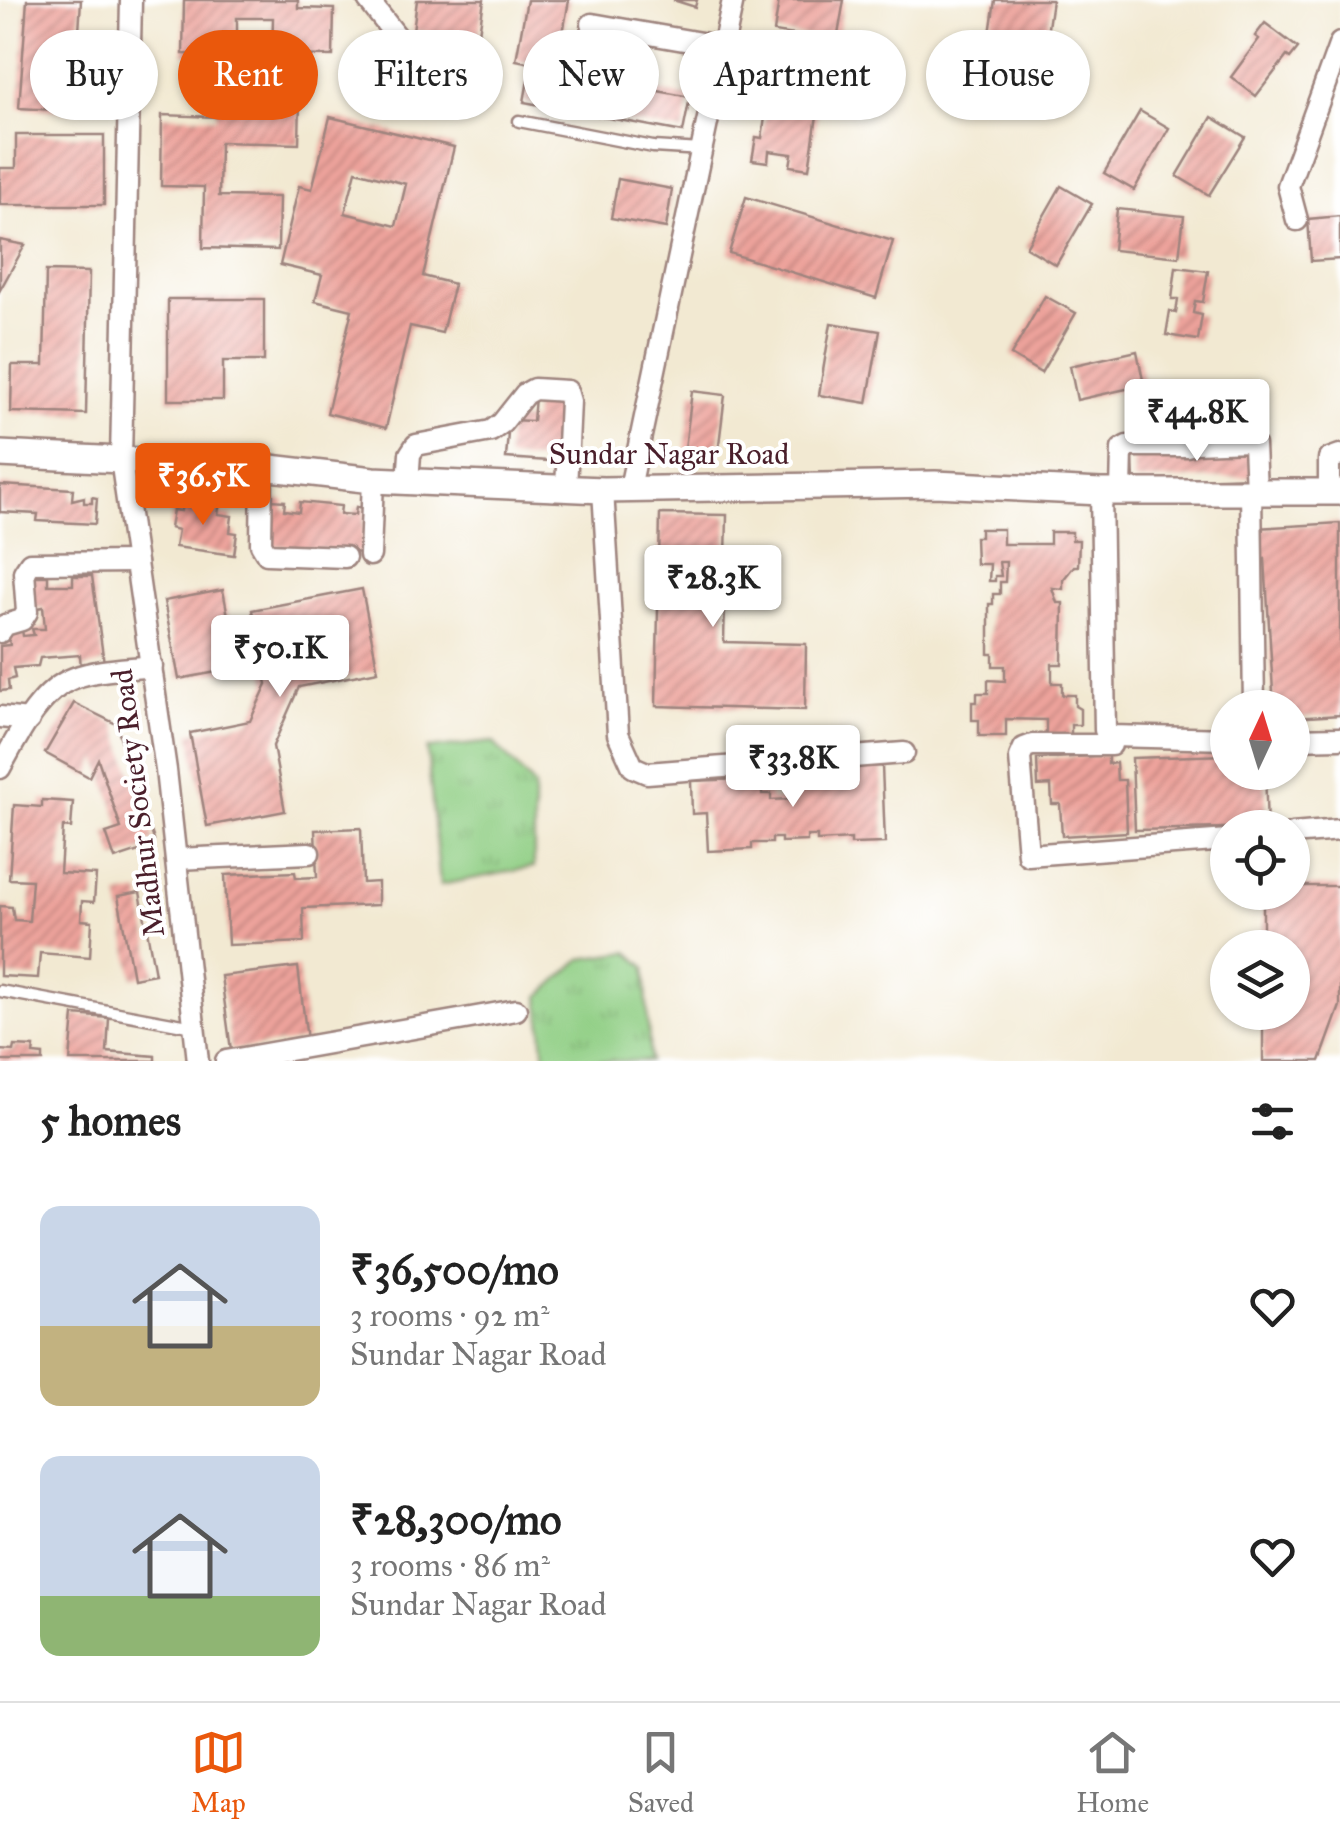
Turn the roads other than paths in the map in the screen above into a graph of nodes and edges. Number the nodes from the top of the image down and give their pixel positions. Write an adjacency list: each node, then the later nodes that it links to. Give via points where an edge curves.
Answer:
1 (131, 0): 15 (street, Madhur Society Road)
2 (368, 0): 5 (street)
3 (733, 0): 6 (street)
4 (592, 24): 7 (street)
5 (391, 30)
6 (727, 30)
7 (679, 39)
8 (1340, 44): 12 (street, via 1288,186)
9 (710, 120): 11 (street)
10 (519, 122): 11 (lane)
11 (704, 150): 19 (street)
12 (1297, 220)
13 (0, 454): 15 (street, Sundar Nagar Road)
14 (1340, 456): 23 (street, via 1329,460)
15 (120, 459): 16 (street, Sundar Nagar Road); 27 (street, Madhur Society Road)
16 (262, 467): 17 (street, Sundar Nagar Road); 26 (street, via 261,544 267,554)
17 (372, 480): 18 (street, Sundar Nagar Road); 25 (street)
18 (408, 482): 20 (street, Sundar Nagar Road); 20 (street, via 416,445 491,431 534,389 567,391)
19 (630, 488): 21 (street, Sundar Nagar Road); 24 (street, Sundar Nagar Road, via 935,484)
20 (566, 489): 21 (street, Sundar Nagar Road)
21 (603, 490): 37 (street, via 618,734 633,767 647,773)
22 (1253, 491): 23 (street, Sundar Nagar Road); 24 (street, Sundar Nagar Road); 24 (street, via 1250,441 1127,446); 30 (street)
23 (1334, 491)
24 (1111, 492): 33 (street, via 1103,720)
25 (370, 555)
26 (345, 557)
27 (136, 562): 28 (street, via 30,563 24,572 27,612); 29 (street, Madhur Society Road)
28 (0, 632)
29 (152, 666): 32 (street, via 73,678); 43 (street, Madhur Society Road)
30 (1254, 690)
31 (0, 717): 32 (street)
32 (29, 720): 38 (street)
33 (1112, 736): 36 (street); 41 (street, via 1111,745 1024,748 1028,854)
34 (1310, 738): 35 (street)
35 (1340, 738)
36 (1210, 739)
37 (904, 753)
38 (0, 768)
39 (1340, 830): 40 (street)
40 (1310, 832)
41 (1210, 841)
42 (309, 853): 43 (street)
43 (176, 860): 46 (street, Madhur Society Road)
44 (0, 991): 46 (lane)
45 (516, 1010): 48 (street)
46 (194, 1027): 47 (street, Madhur Society Road)
47 (198, 1061)
48 (226, 1061)

